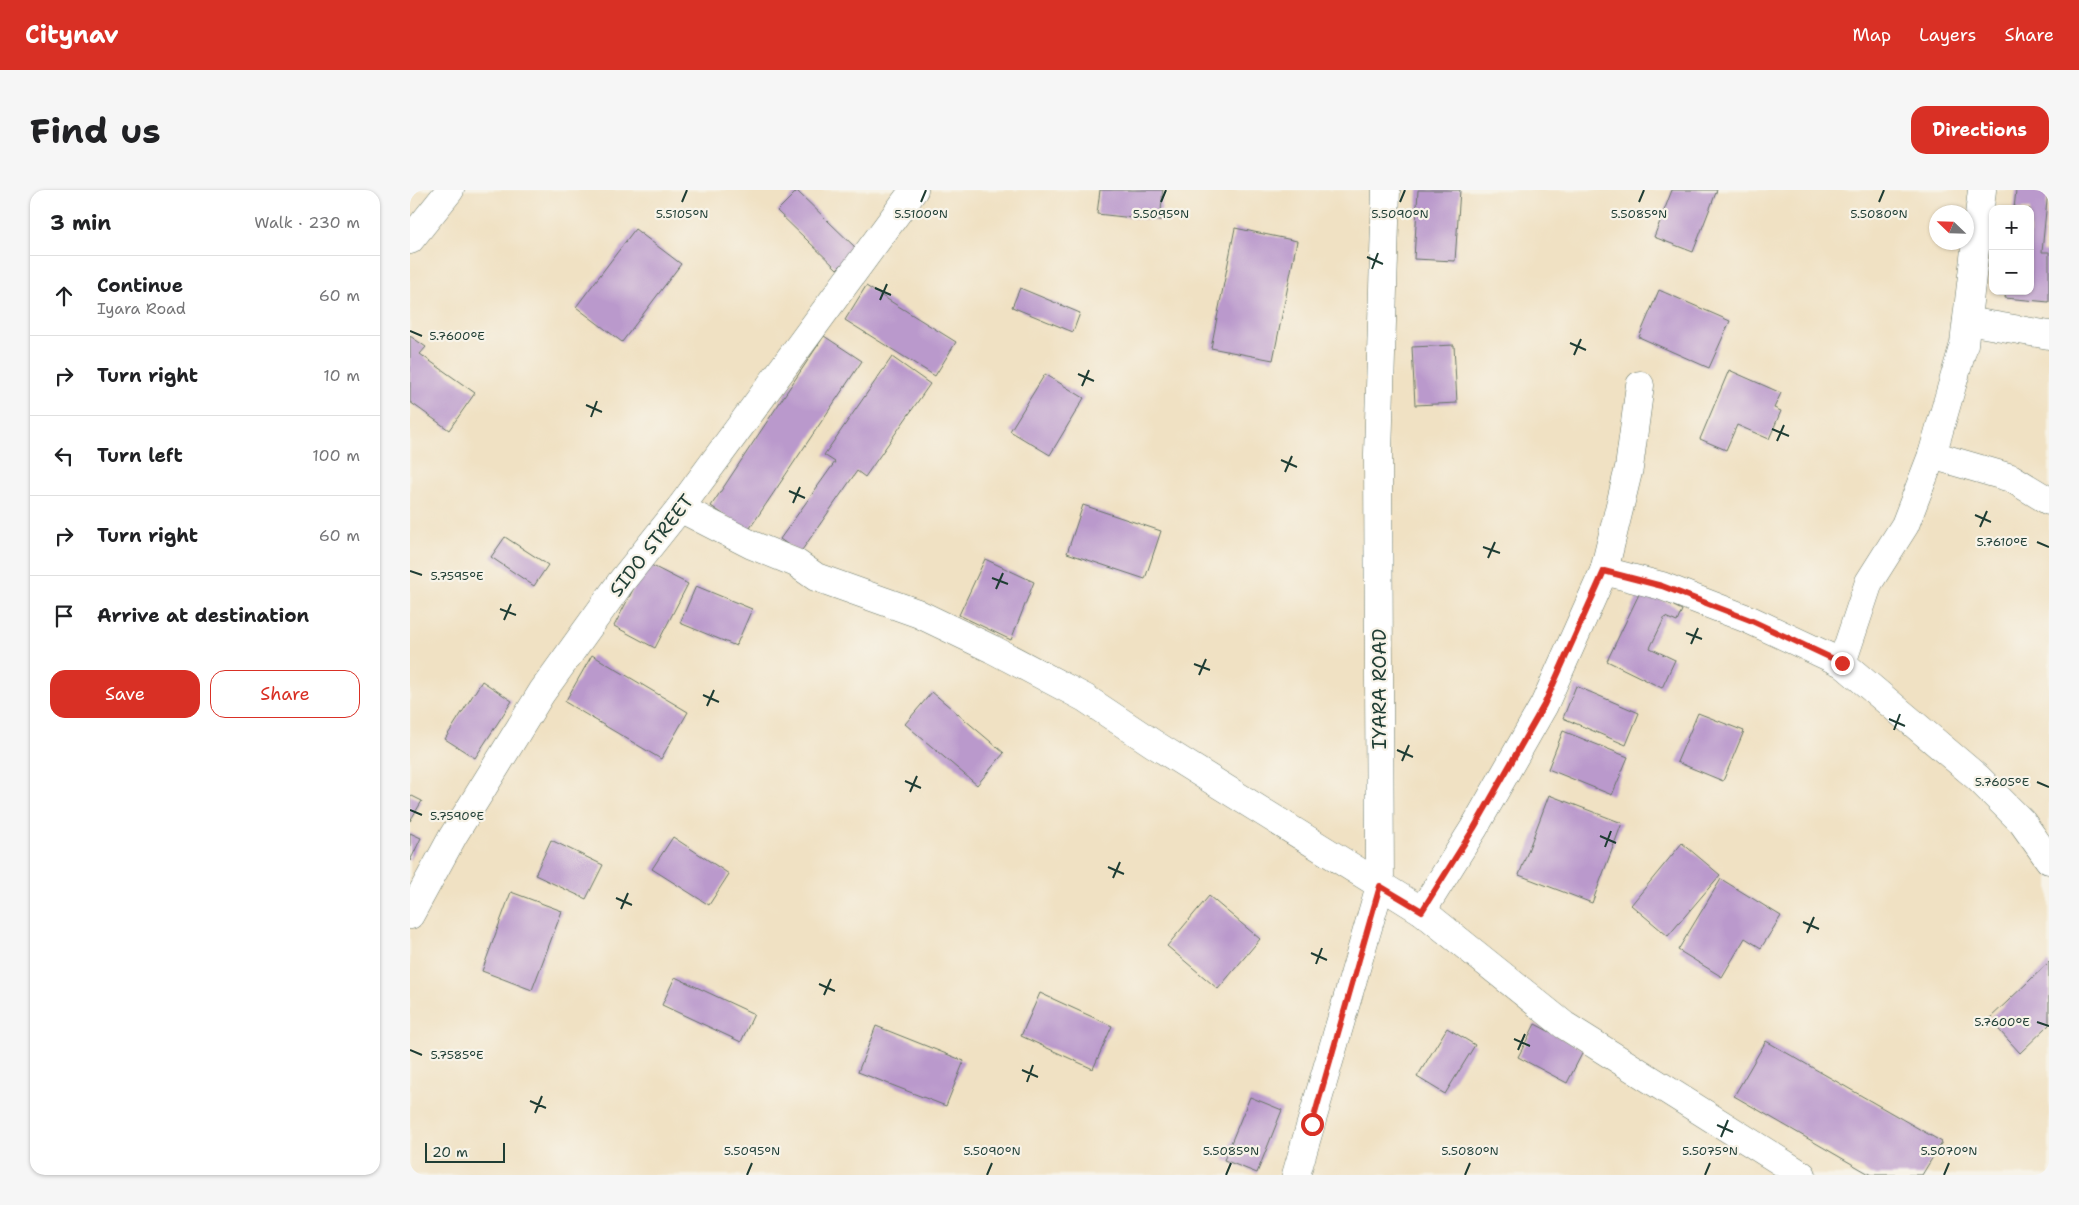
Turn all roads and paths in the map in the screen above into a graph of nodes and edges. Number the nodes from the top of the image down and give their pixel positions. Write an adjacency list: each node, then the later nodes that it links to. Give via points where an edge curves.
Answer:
1 (450, 190): 5 (street)
2 (914, 190): 11 (street, SIDO STREET)
3 (1386, 190): 15 (street, IYARA ROAD, via 1378,454)
4 (1982, 190): 6 (street)
5 (410, 240)
6 (1967, 321): 7 (street); 9 (street, via 1964,344)
7 (2049, 335)
8 (1640, 385): 12 (street, via 1630,468)
9 (1932, 455): 10 (street, via 2011,478); 13 (street, via 1905,525 1869,582)
10 (2049, 501)
11 (680, 508): 15 (street, via 752,545 796,563 816,577 917,613 1085,698); 17 (street, SIDO STREET, via 621,582 542,692 453,836)
12 (1604, 571): 13 (street, via 1671,590 1750,620); 16 (street, via 1544,705)
13 (1842, 663): 14 (street, via 1978,778 2022,822)
14 (2049, 860)
15 (1380, 886): 16 (street); 18 (street, IYARA ROAD)
16 (1422, 911): 19 (street, via 1564,1024)
17 (410, 915)
18 (1296, 1175)
19 (1802, 1175)

